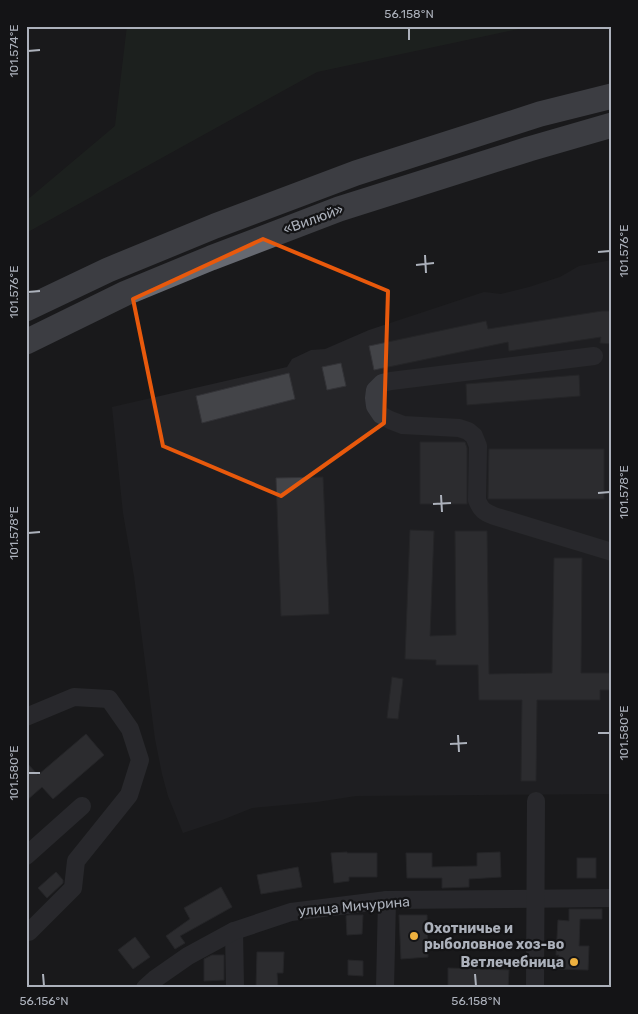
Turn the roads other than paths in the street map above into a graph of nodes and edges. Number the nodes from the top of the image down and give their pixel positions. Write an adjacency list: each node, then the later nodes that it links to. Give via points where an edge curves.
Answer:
1 (612, 96): 3 (highway, «Вилюй», via 540,114 356,173 108,270)
2 (612, 125): 4 (highway, «Вилюй», via 339,209 126,293)
3 (26, 309)
4 (26, 342)
5 (594, 356): 6 (street, via 392,381 382,383 374,398 381,415 403,425 459,428 474,436 478,446 477,500 484,511)
6 (612, 552)
7 (26, 717): 14 (street, via 74,697 109,699 130,729 140,760 129,795 76,861 74,888)
8 (536, 801): 12 (street)
9 (82, 806): 10 (street)
10 (26, 856)
11 (612, 898): 12 (street, улица Мичурина)
12 (535, 899): 13 (street, улица Мичурина); 19 (street)
13 (387, 900): 15 (street, улица Мичурина, via 290,912); 18 (street)
14 (26, 932)
15 (234, 932): 16 (street, улица Мичурина, via 188,956); 17 (street)
16 (145, 988)
17 (235, 988)
18 (385, 988)
19 (535, 988)

